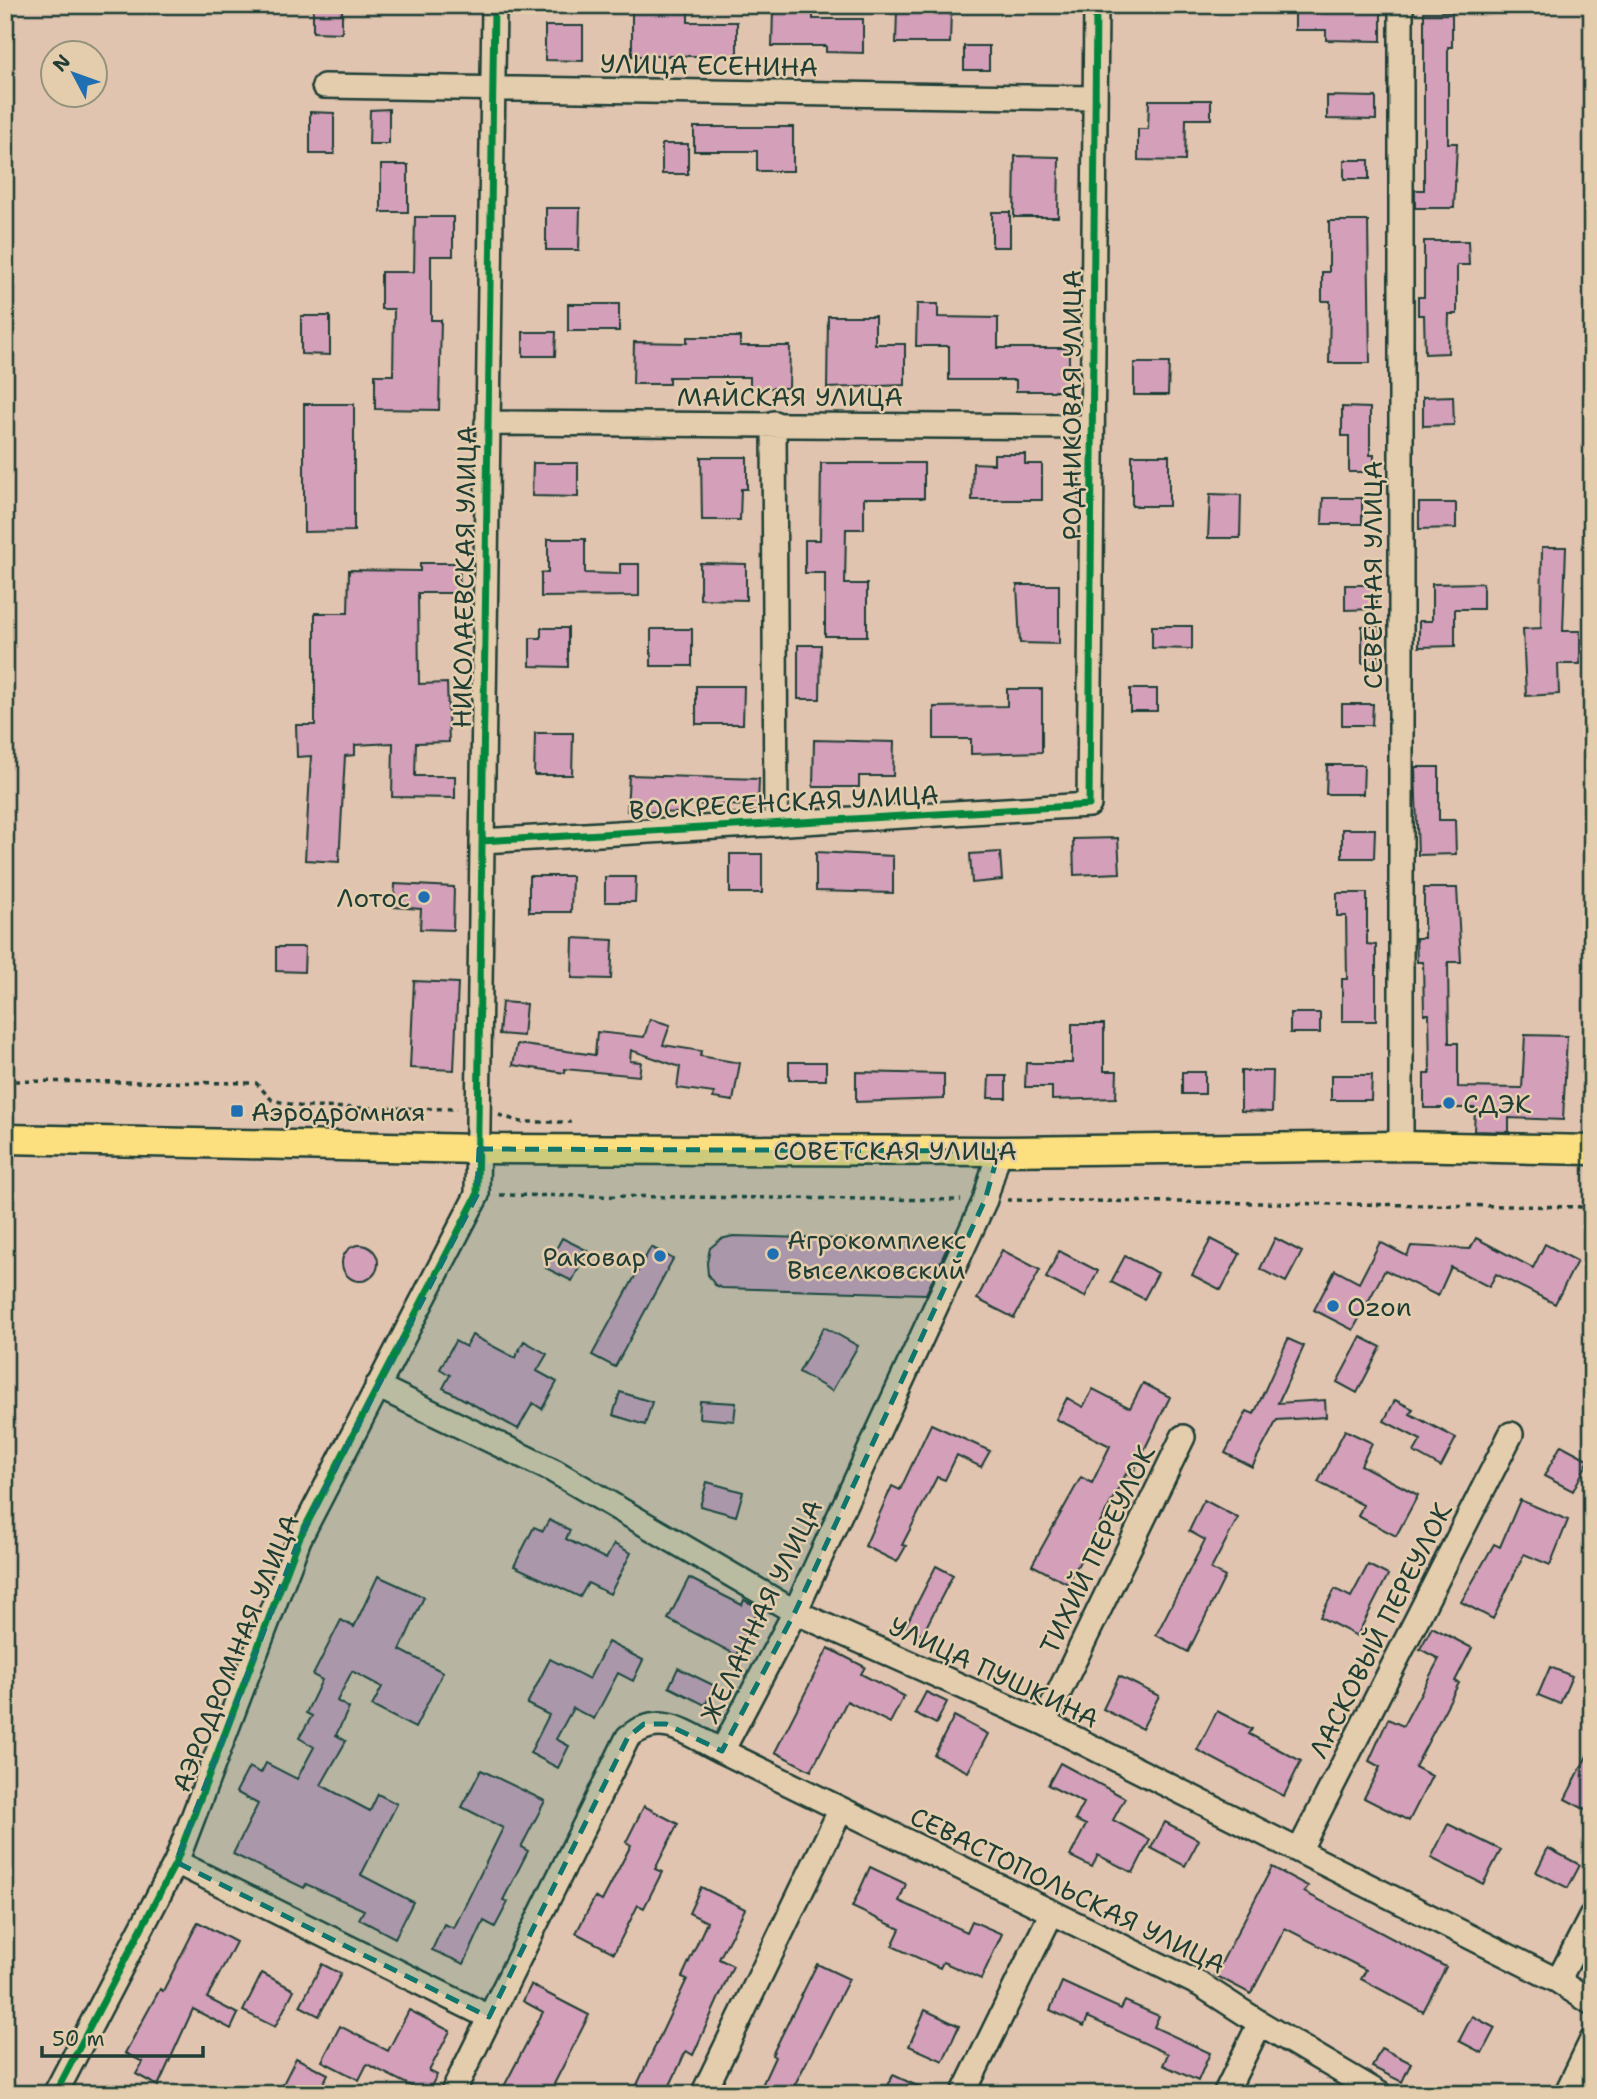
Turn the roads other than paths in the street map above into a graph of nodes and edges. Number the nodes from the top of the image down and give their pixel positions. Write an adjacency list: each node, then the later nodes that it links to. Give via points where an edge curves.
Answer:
1 (494, 5): 5 (street, НИКОЛАЕВСКАЯ УЛИЦА)
2 (1096, 5): 6 (street, РОДНИКОВАЯ УЛИЦА)
3 (1401, 5): 14 (street, СЕВЕРНАЯ УЛИЦА)
4 (324, 86): 5 (street, УЛИЦА ЕСЕНИНА)
5 (493, 90): 6 (street, УЛИЦА ЕСЕНИНА); 7 (street, НИКОЛАЕВСКАЯ УЛИЦА)
6 (1094, 98): 9 (street, РОДНИКОВАЯ УЛИЦА)
7 (487, 423): 8 (street, МАЙСКАЯ УЛИЦА); 12 (street, НИКОЛАЕВСКАЯ УЛИЦА)
8 (774, 423): 9 (street, МАЙСКАЯ УЛИЦА); 11 (street)
9 (1092, 427): 10 (street, РОДНИКОВАЯ УЛИЦА)
10 (1089, 805): 11 (street, ВОСКРЕСЕНСКАЯ УЛИЦА)
11 (776, 824): 12 (street, ВОСКРЕСЕНСКАЯ УЛИЦА)
12 (482, 841): 15 (street, НИКОЛАЕВСКАЯ УЛИЦА)
13 (5, 1139): 15 (main road, СОВЕТСКАЯ УЛИЦА)
14 (1401, 1146): 16 (main road, СОВЕТСКАЯ УЛИЦА); 17 (main road, СОВЕТСКАЯ УЛИЦА)
15 (479, 1149): 17 (main road, СОВЕТСКАЯ УЛИЦА); 18 (street, АЭРОДРОМНАЯ УЛИЦА, via 477,1195)
16 (1592, 1150)
17 (999, 1151): 21 (street, ЖЕЛАННАЯ УЛИЦА, via 985,1200)
18 (377, 1386): 21 (street, УЛИЦА ПУШКИНА, via 554,1471); 26 (street, АЭРОДРОМНАЯ УЛИЦА, via 299,1539)
19 (1511, 1434): 25 (street, ЛАСКОВЫЙ ПЕРЕУЛОК)
20 (1183, 1437): 22 (street, ТИХИЙ ПЕРЕУЛОК)
21 (795, 1612): 22 (street, УЛИЦА ПУШКИНА); 23 (street, ЖЕЛАННАЯ УЛИЦА)
22 (1044, 1723): 25 (street, УЛИЦА ПУШКИНА)
23 (722, 1751): 24 (street, СЕВАСТОПОЛЬСКАЯ УЛИЦА); 31 (street, ЖЕЛАННАЯ УЛИЦА, via 666,1724 644,1724 628,1737)
24 (841, 1809): 27 (street, СЕВАСТОПОЛЬСКАЯ УЛИЦА); 36 (street)
25 (1299, 1851): 29 (street, УЛИЦА ПУШКИНА)
26 (176, 1861): 31 (street); 34 (street, АЭРОДРОМНАЯ УЛИЦА)
27 (1052, 1912): 32 (street, СЕВАСТОПОЛЬСКАЯ УЛИЦА, via 1201,1985); 37 (street)
28 (1592, 1915): 29 (street)
29 (1558, 1981): 30 (street, УЛИЦА ПУШКИНА)
30 (1592, 2003)
31 (489, 2017): 35 (street, ЖЕЛАННАЯ УЛИЦА)
32 (1260, 2023): 38 (street); 39 (street, СЕВАСТОПОЛЬСКАЯ УЛИЦА)
33 (1592, 2040): 40 (street)
34 (55, 2094)
35 (452, 2094)
36 (703, 2094)
37 (963, 2094)
38 (1225, 2094)
39 (1380, 2094)
40 (1566, 2094)

